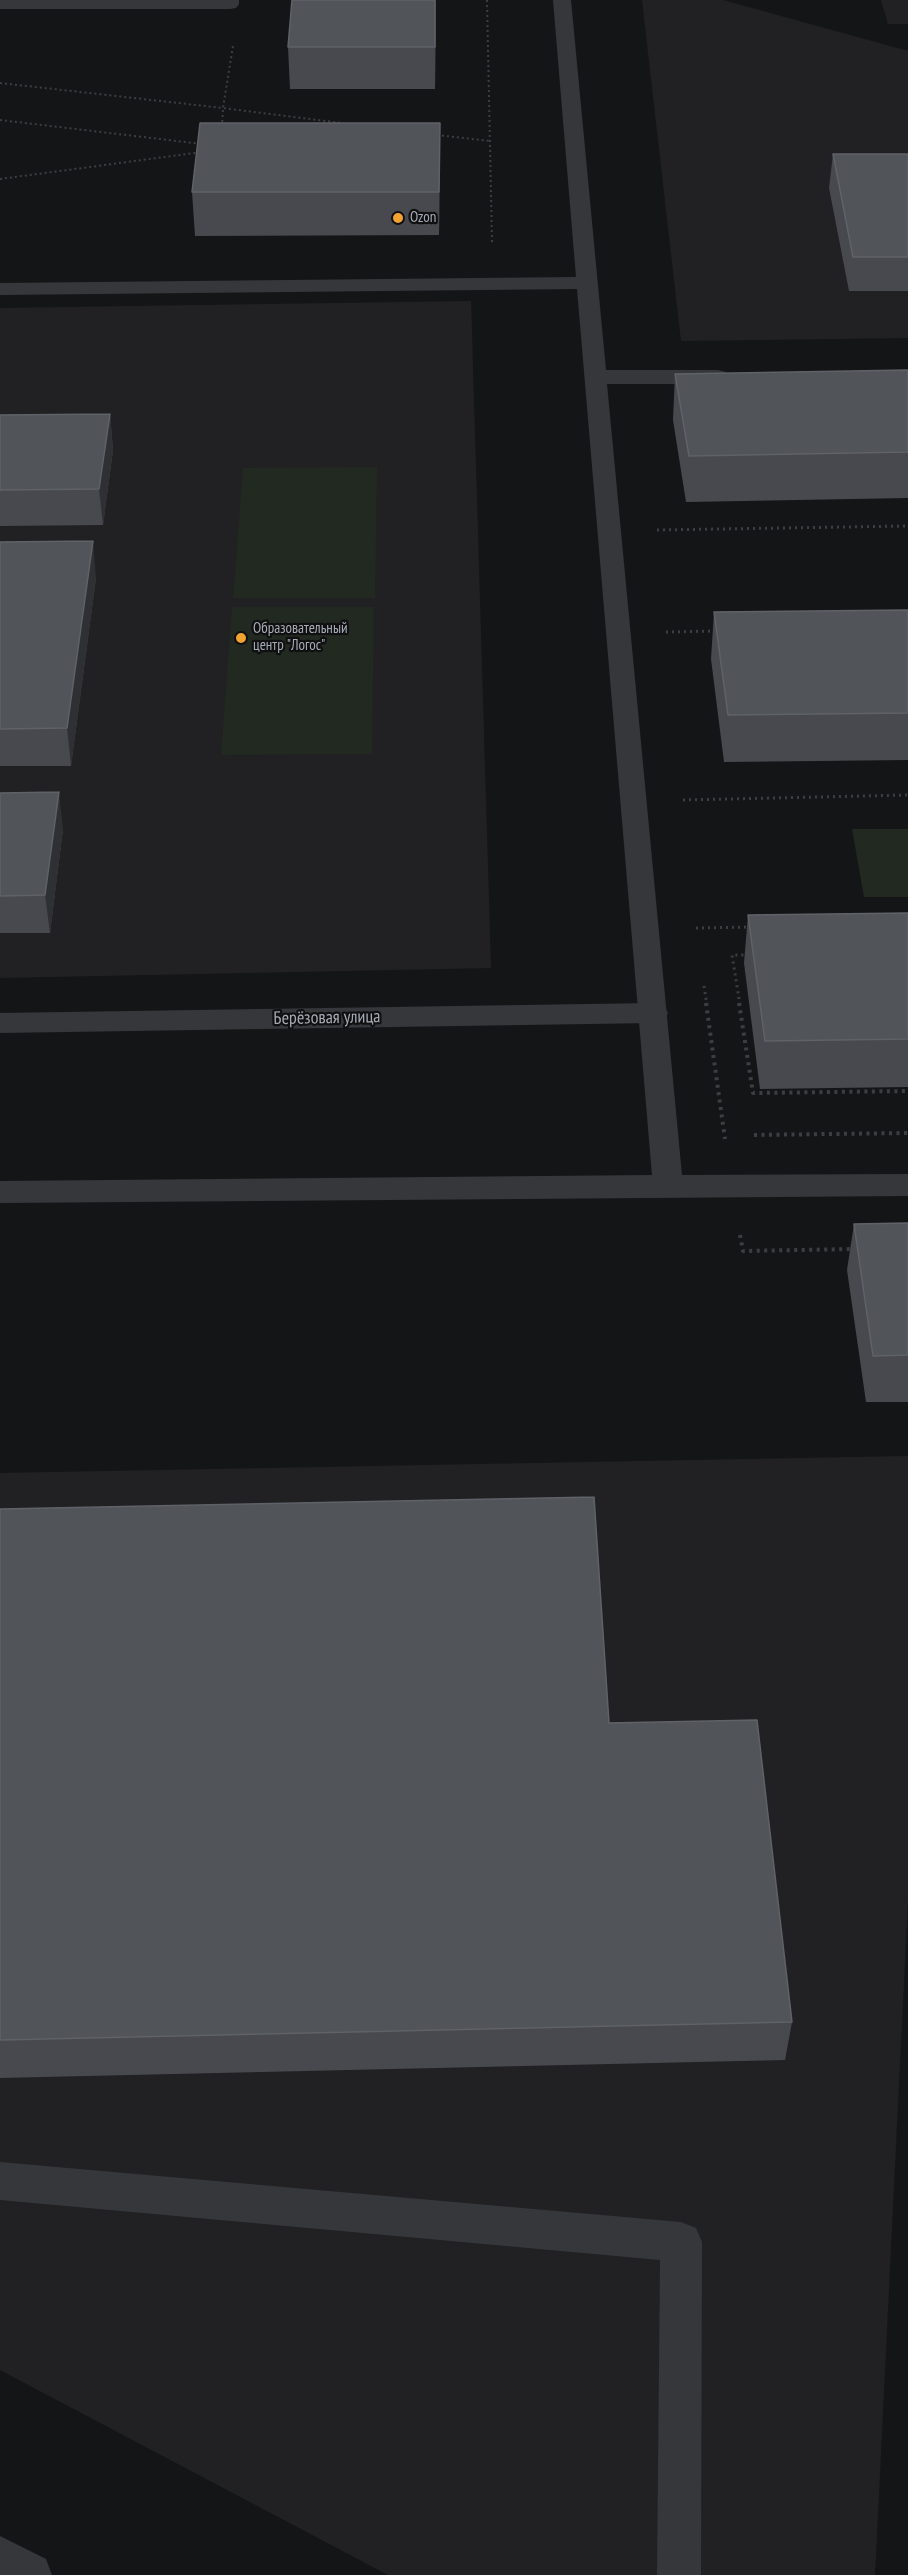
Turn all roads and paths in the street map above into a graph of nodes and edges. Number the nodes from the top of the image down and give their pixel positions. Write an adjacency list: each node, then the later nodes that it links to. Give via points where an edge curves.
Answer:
1 (230, 0): 4 (lane, via 230,4)
2 (487, 0): 12 (path)
3 (562, 0): 17 (lane)
4 (0, 4)
5 (233, 46): 7 (path)
6 (0, 83): 7 (path)
7 (224, 108): 9 (path); 11 (path)
8 (0, 120): 13 (path)
9 (351, 124)
10 (432, 134): 12 (path)
11 (221, 136)
12 (490, 141): 16 (path)
13 (208, 144)
14 (208, 152): 15 (path)
15 (0, 179)
16 (492, 251)
17 (588, 283): 18 (lane); 20 (lane)
18 (0, 289)
19 (740, 376): 20 (lane)
20 (596, 378): 31 (lane)
21 (908, 526): 22 (path)
22 (649, 531)
23 (719, 631): 24 (path)
24 (660, 632)
25 (908, 795): 26 (path)
26 (679, 800)
27 (755, 927): 28 (path, via 696,927)
28 (698, 939)
29 (756, 955): 33 (path, via 732,955 753,1093)
30 (704, 985): 35 (path)
31 (653, 1013): 32 (street, Берёзовая улица); 38 (lane)
32 (0, 1023)
33 (908, 1091)
34 (908, 1133): 37 (path)
35 (724, 1135): 36 (path); 38 (path); 41 (path)
36 (736, 1135)
37 (747, 1135)
38 (664, 1136): 40 (lane)
39 (908, 1185): 41 (lane)
40 (668, 1186): 41 (lane); 42 (lane)
41 (732, 1186): 43 (path, via 742,1251)
42 (0, 1192)
43 (861, 1249)
44 (0, 2181): 47 (lane, via 681,2242)
45 (0, 2558): 46 (lane)
46 (30, 2575)
47 (679, 2575)

